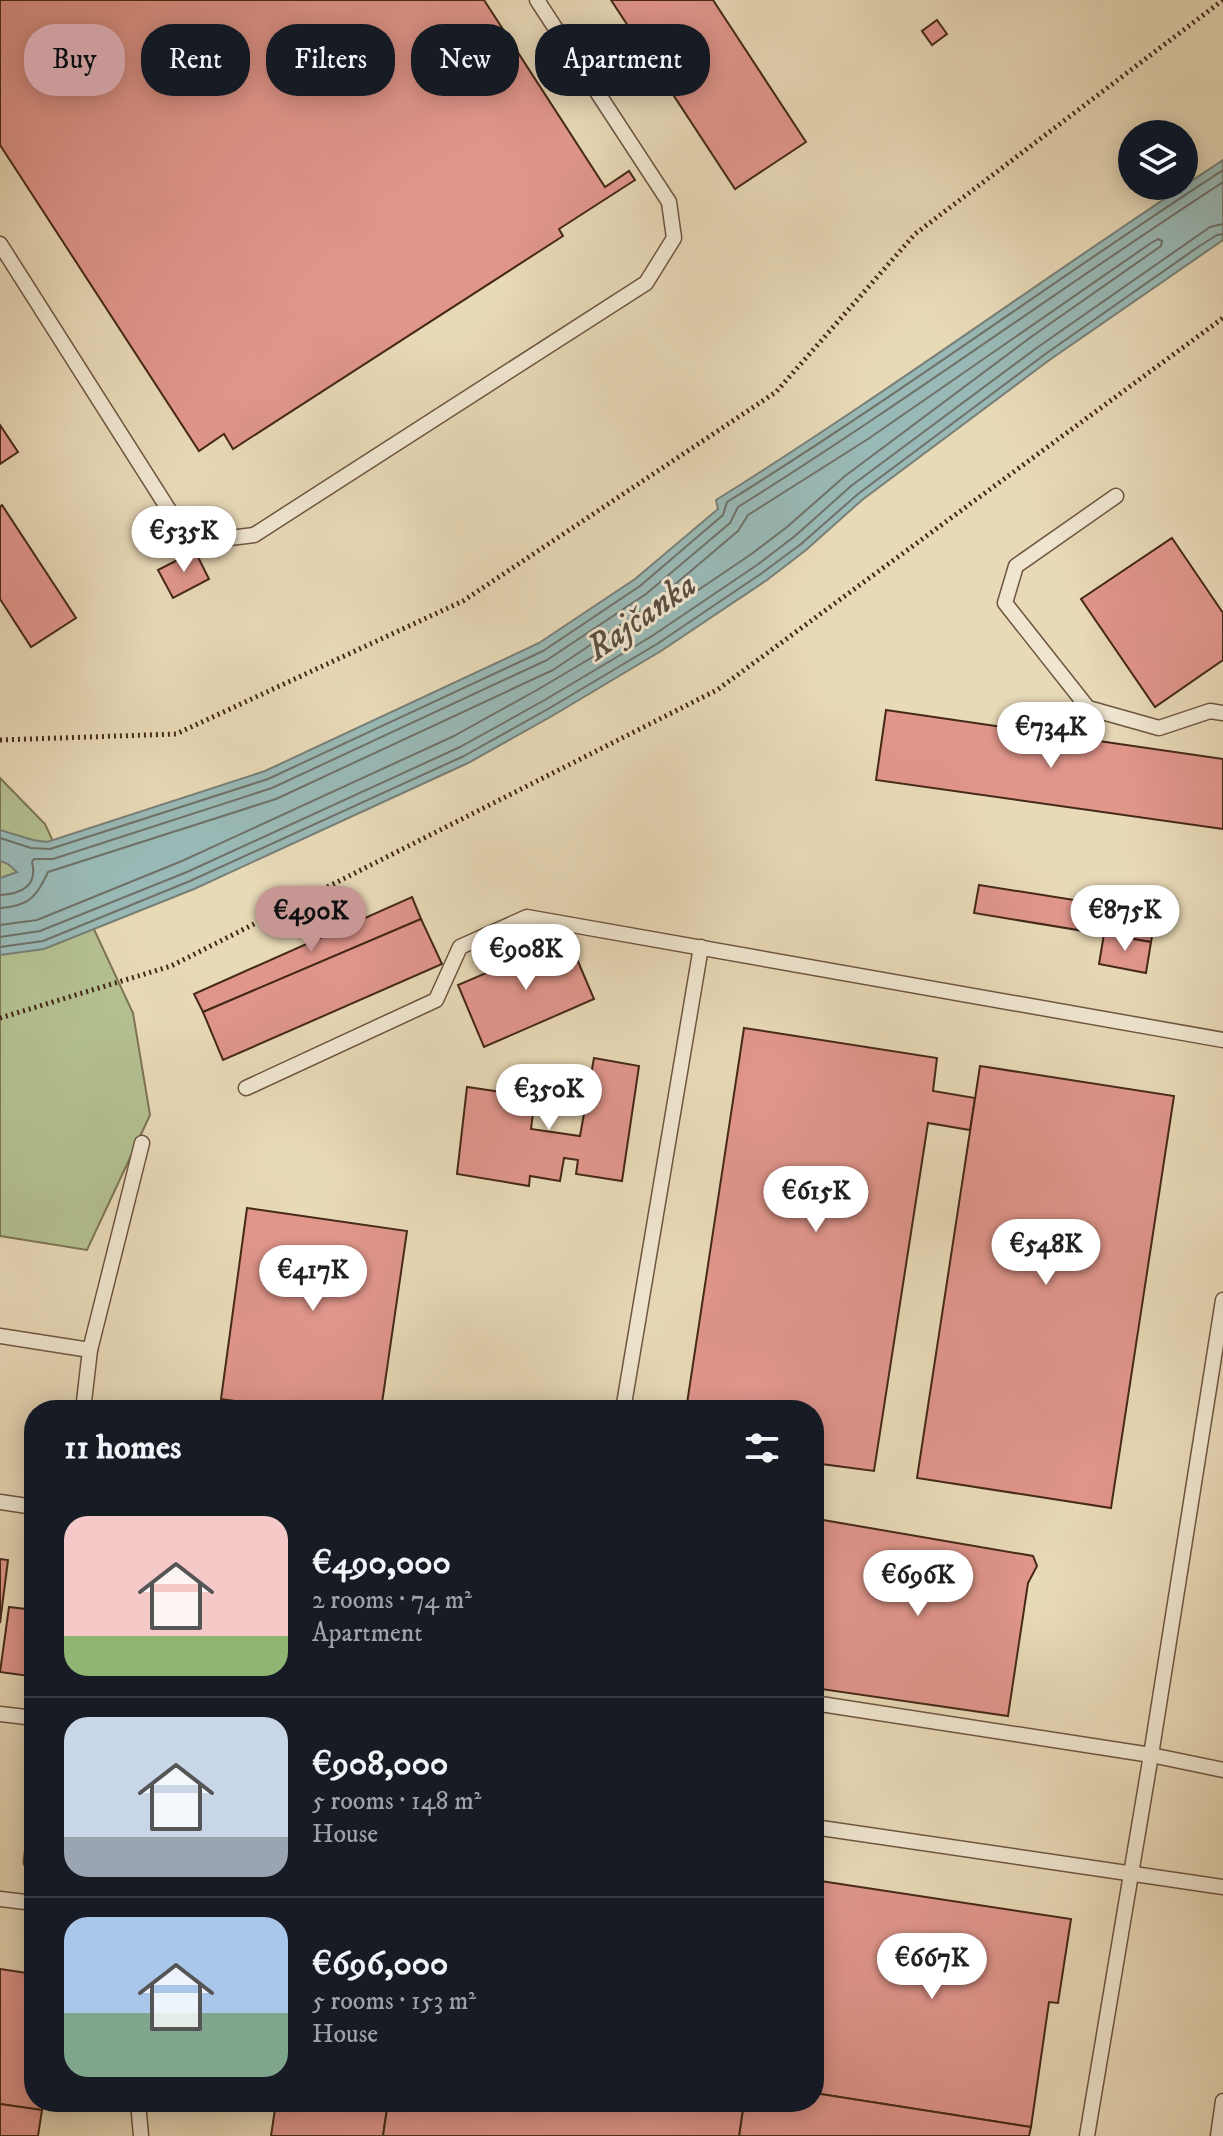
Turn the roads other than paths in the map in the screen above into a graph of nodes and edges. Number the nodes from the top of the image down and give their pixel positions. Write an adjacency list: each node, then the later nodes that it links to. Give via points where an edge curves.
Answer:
1 (537, 0): 2 (lane, via 669,202 674,238 646,283 254,535 214,540 174,518)
2 (0, 244)
3 (1116, 496): 4 (lane, via 1016,566 1005,603 1088,708 1159,728 1210,711)
4 (1223, 713)
5 (701, 947): 6 (lane); 7 (lane, via 527,917 460,947 436,1000); 13 (lane)
6 (1223, 1040)
7 (246, 1088)
8 (142, 1143): 11 (lane)
9 (1223, 1300): 19 (lane)
10 (0, 1336): 11 (lane)
11 (90, 1350): 12 (lane)
12 (84, 1400)
13 (625, 1400)
14 (0, 1502): 15 (lane)
15 (24, 1506)
16 (824, 1705): 19 (lane)
17 (0, 1714): 18 (lane)
18 (24, 1717)
19 (1151, 1755): 20 (lane); 22 (lane)
20 (1223, 1770)
21 (824, 1828): 22 (lane)
22 (1131, 1874): 23 (lane); 29 (lane)
23 (1223, 1887)
24 (0, 1899): 25 (lane)
25 (24, 1902)
26 (1223, 2101): 30 (lane)
27 (139, 2112): 28 (lane)
28 (141, 2136)
29 (1087, 2136)
30 (1218, 2136)

